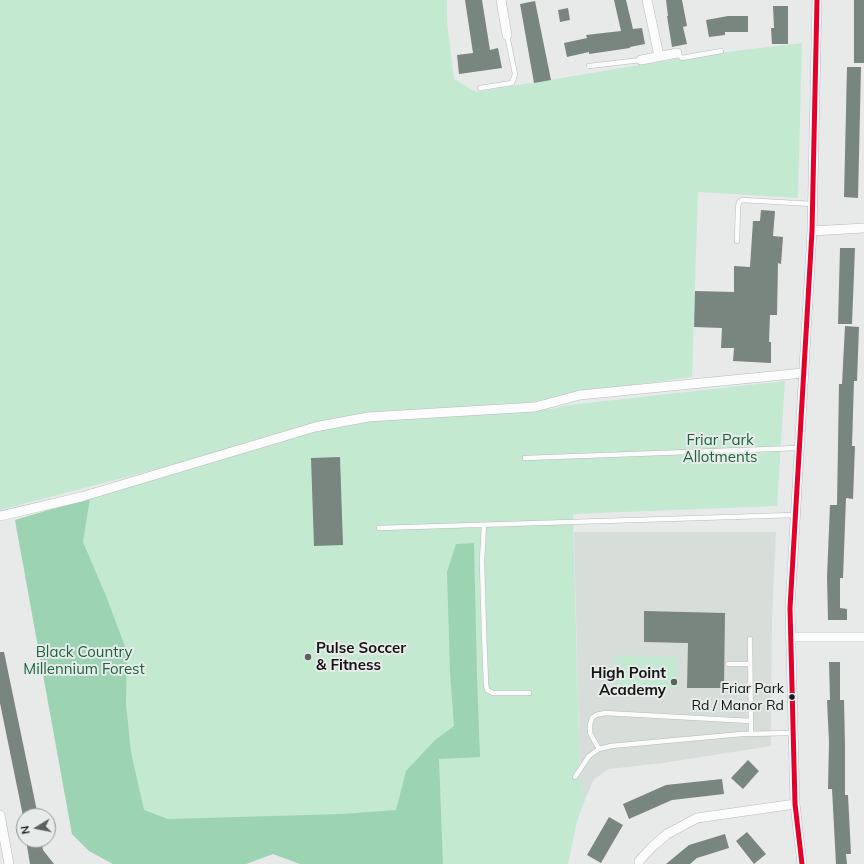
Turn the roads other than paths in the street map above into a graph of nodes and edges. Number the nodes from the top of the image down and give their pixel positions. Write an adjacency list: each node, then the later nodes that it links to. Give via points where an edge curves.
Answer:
1 (501, 0): 4 (street)
2 (647, 0): 7 (street)
3 (817, 0): 11 (street)
4 (507, 35): 10 (lane, via 515,74 512,83)
5 (721, 50): 6 (lane, via 682,58)
6 (676, 53): 7 (street)
7 (659, 56): 8 (street)
8 (641, 60): 9 (lane)
9 (589, 66)
10 (480, 88)
11 (813, 204): 13 (street); 14 (lane, via 742,200 738,207)
12 (864, 228): 13 (street)
13 (812, 230): 15 (street)
14 (737, 241)
15 (803, 373): 16 (street); 19 (street, via 580,395 535,407 368,416 315,427 81,497)
16 (798, 448): 17 (lane); 18 (street)
17 (524, 458)
18 (794, 515): 20 (lane); 22 (street)
19 (0, 516)
20 (484, 525): 21 (lane); 27 (lane, via 482,561 486,684 488,690 493,693)
21 (379, 528)
22 (790, 637): 23 (street); 29 (street)
23 (864, 637)
24 (750, 639): 26 (lane)
25 (728, 664): 26 (lane)
26 (750, 664): 28 (lane)
27 (529, 693)
28 (751, 721): 30 (lane); 31 (lane, via 605,713 592,718 590,725 590,733)
29 (794, 733): 30 (lane); 33 (street)
30 (751, 734): 31 (lane, via 618,745)
31 (599, 749): 32 (lane, via 589,756)
32 (575, 777)
33 (795, 804): 36 (street, via 697,818 667,834 652,847); 37 (street)
34 (0, 815): 35 (street)
35 (9, 864)
36 (639, 864)
37 (802, 864)

